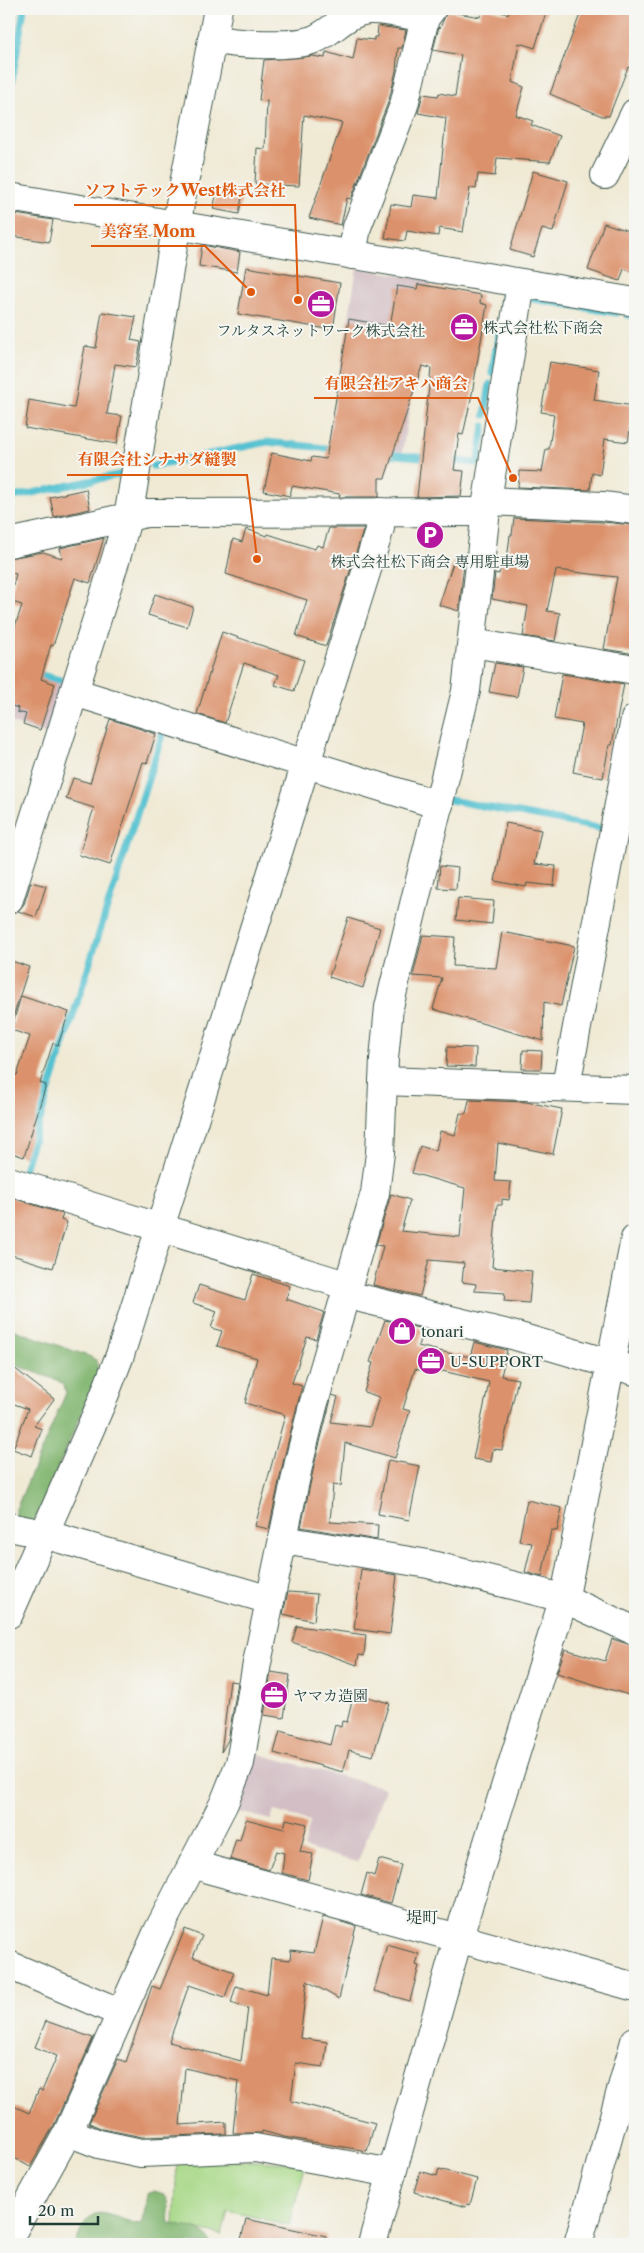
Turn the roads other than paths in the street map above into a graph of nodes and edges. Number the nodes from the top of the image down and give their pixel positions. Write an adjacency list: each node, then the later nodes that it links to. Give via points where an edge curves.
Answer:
1 (218, 9): 3 (street)
2 (429, 14): 3 (street, via 368,10 350,16 322,36 304,43); 8 (street, via 404,105 357,227)
3 (212, 39): 7 (street)
4 (635, 113): 5 (street)
5 (605, 175)
6 (9, 197): 7 (street)
7 (176, 225): 8 (street); 14 (street)
8 (352, 255): 9 (street)
9 (521, 283): 10 (street); 11 (street)
10 (635, 302)
11 (487, 506): 12 (street, via 603,506); 13 (street); 16 (street)
12 (635, 510)
13 (380, 512): 14 (street, via 146,513); 20 (street, via 380,528)
14 (127, 518): 15 (street); 18 (street)
15 (9, 544)
16 (472, 643): 17 (street); 21 (street, via 462,713)
17 (635, 670)
18 (74, 692): 20 (street); 22 (street)
19 (635, 719): 24 (street)
20 (306, 764): 21 (street); 27 (street)
21 (439, 805): 23 (street, via 391,999)
22 (9, 898)
23 (383, 1081): 24 (street); 29 (street, via 375,1193)
24 (567, 1087): 25 (street)
25 (635, 1090)
26 (9, 1181): 27 (street)
27 (160, 1228): 29 (street, via 339,1283); 32 (street, via 111,1379)
28 (635, 1239): 30 (street)
29 (347, 1290): 30 (street, via 356,1297 516,1336); 33 (street, via 311,1415)
30 (623, 1367): 34 (street)
31 (9, 1527): 32 (street)
32 (44, 1534): 35 (street); 36 (street)
33 (282, 1540): 34 (street, via 428,1564); 35 (street)
34 (563, 1598): 37 (street); 39 (street)
35 (270, 1600): 38 (street, via 240,1764 224,1804)
36 (9, 1614)
37 (635, 1631)
38 (194, 1861): 39 (street, via 208,1869); 42 (street)
39 (458, 1939): 41 (street); 45 (street)
40 (9, 1965): 42 (street)
41 (635, 1987)
42 (121, 2013): 44 (street)
43 (635, 2041): 48 (street)
44 (68, 2132): 45 (street, via 120,2150 141,2153 255,2148); 46 (street)
45 (392, 2173): 47 (street)
46 (9, 2238)
47 (372, 2244)
48 (578, 2244)

